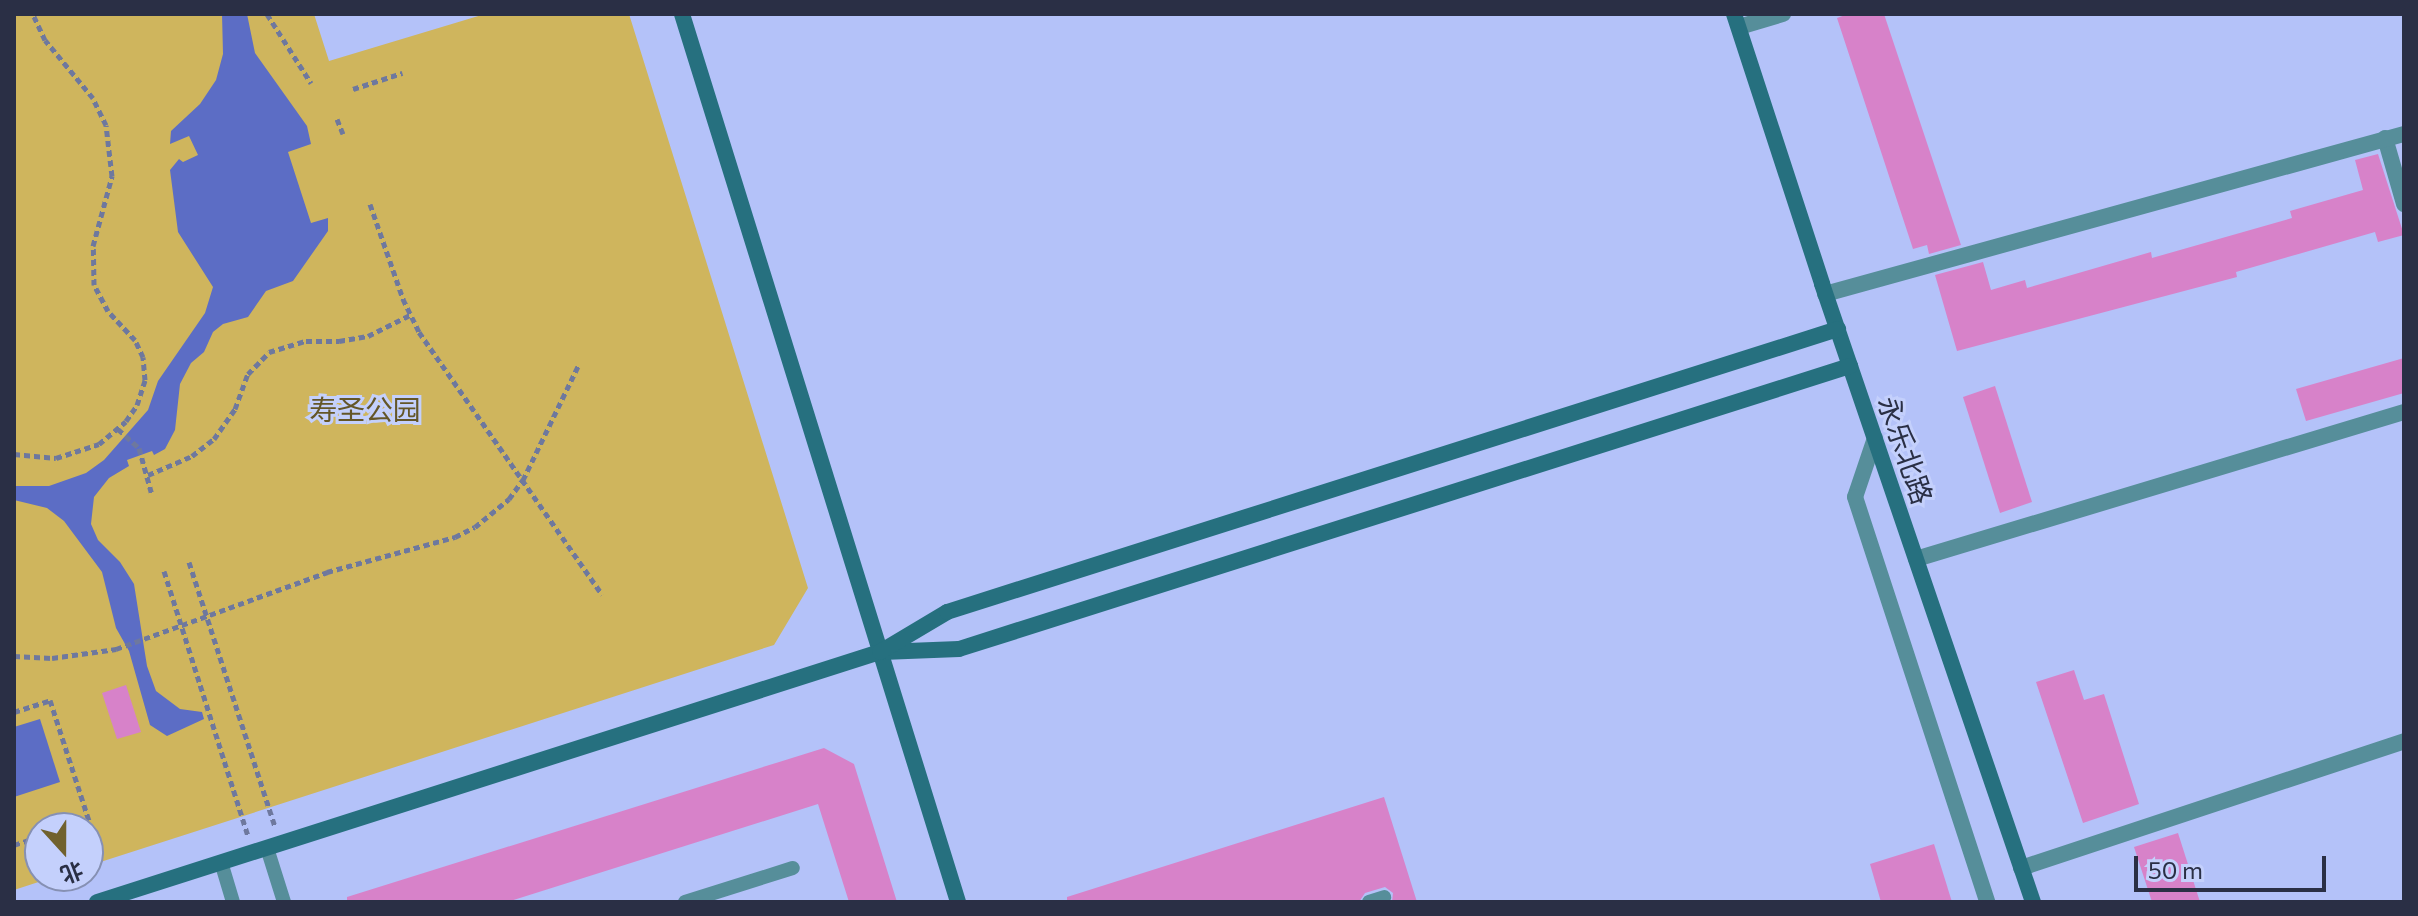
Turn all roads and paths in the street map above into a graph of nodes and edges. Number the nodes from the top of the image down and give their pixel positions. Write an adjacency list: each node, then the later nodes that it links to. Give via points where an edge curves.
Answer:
1 (33, 14): 21 (path, via 45,40 93,98 110,139 112,176 93,246 94,285 108,311 135,340 144,367 142,393)
2 (267, 14): 7 (path)
3 (682, 14): 33 (street)
4 (1783, 14): 5 (street)
5 (1736, 20): 15 (street, 永乐北路)
6 (402, 73): 8 (path)
7 (311, 83)
8 (353, 89)
9 (337, 119): 10 (path)
10 (343, 134)
11 (2404, 134): 12 (street)
12 (2385, 138): 14 (street); 15 (street)
13 (370, 204): 16 (path)
14 (2404, 204)
15 (1825, 294): 17 (street, 永乐北路)
16 (410, 315): 24 (path, via 368,336 306,341 269,352 248,374 235,409 214,439 192,456); 25 (path)
17 (1838, 329): 19 (street, 永乐北路); 33 (street, via 947,612)
18 (579, 364): 25 (path)
19 (1850, 366): 22 (street, 永乐北路); 33 (street, via 959,649)
20 (2404, 412): 27 (street)
21 (118, 429): 23 (path, via 72,456 41,459); 24 (path, via 139,448)
22 (1875, 438): 27 (street, 永乐北路); 47 (street, via 1855,497)
23 (14, 454)
24 (148, 475): 26 (path)
25 (523, 480): 30 (path); 31 (path, via 492,515 455,537 327,572)
26 (152, 495)
27 (1916, 559): 41 (street, 永乐北路)
28 (189, 562): 31 (path)
29 (164, 571): 32 (path)
30 (602, 594)
31 (207, 617): 32 (path); 38 (path)
32 (182, 626): 34 (path, via 119,647 52,658); 38 (path)
33 (880, 652): 38 (street); 46 (street)
34 (14, 656)
35 (14, 712): 37 (path, via 50,700)
36 (2404, 741): 41 (street)
37 (86, 812)
38 (267, 848): 39 (street); 44 (lane)
39 (221, 862): 42 (street); 43 (lane)
40 (793, 868): 45 (lane)
41 (2021, 868): 48 (street, 永乐北路)
42 (97, 902)
43 (233, 902)
44 (284, 902)
45 (685, 902)
46 (958, 902)
47 (1987, 902)
48 (2033, 902)

